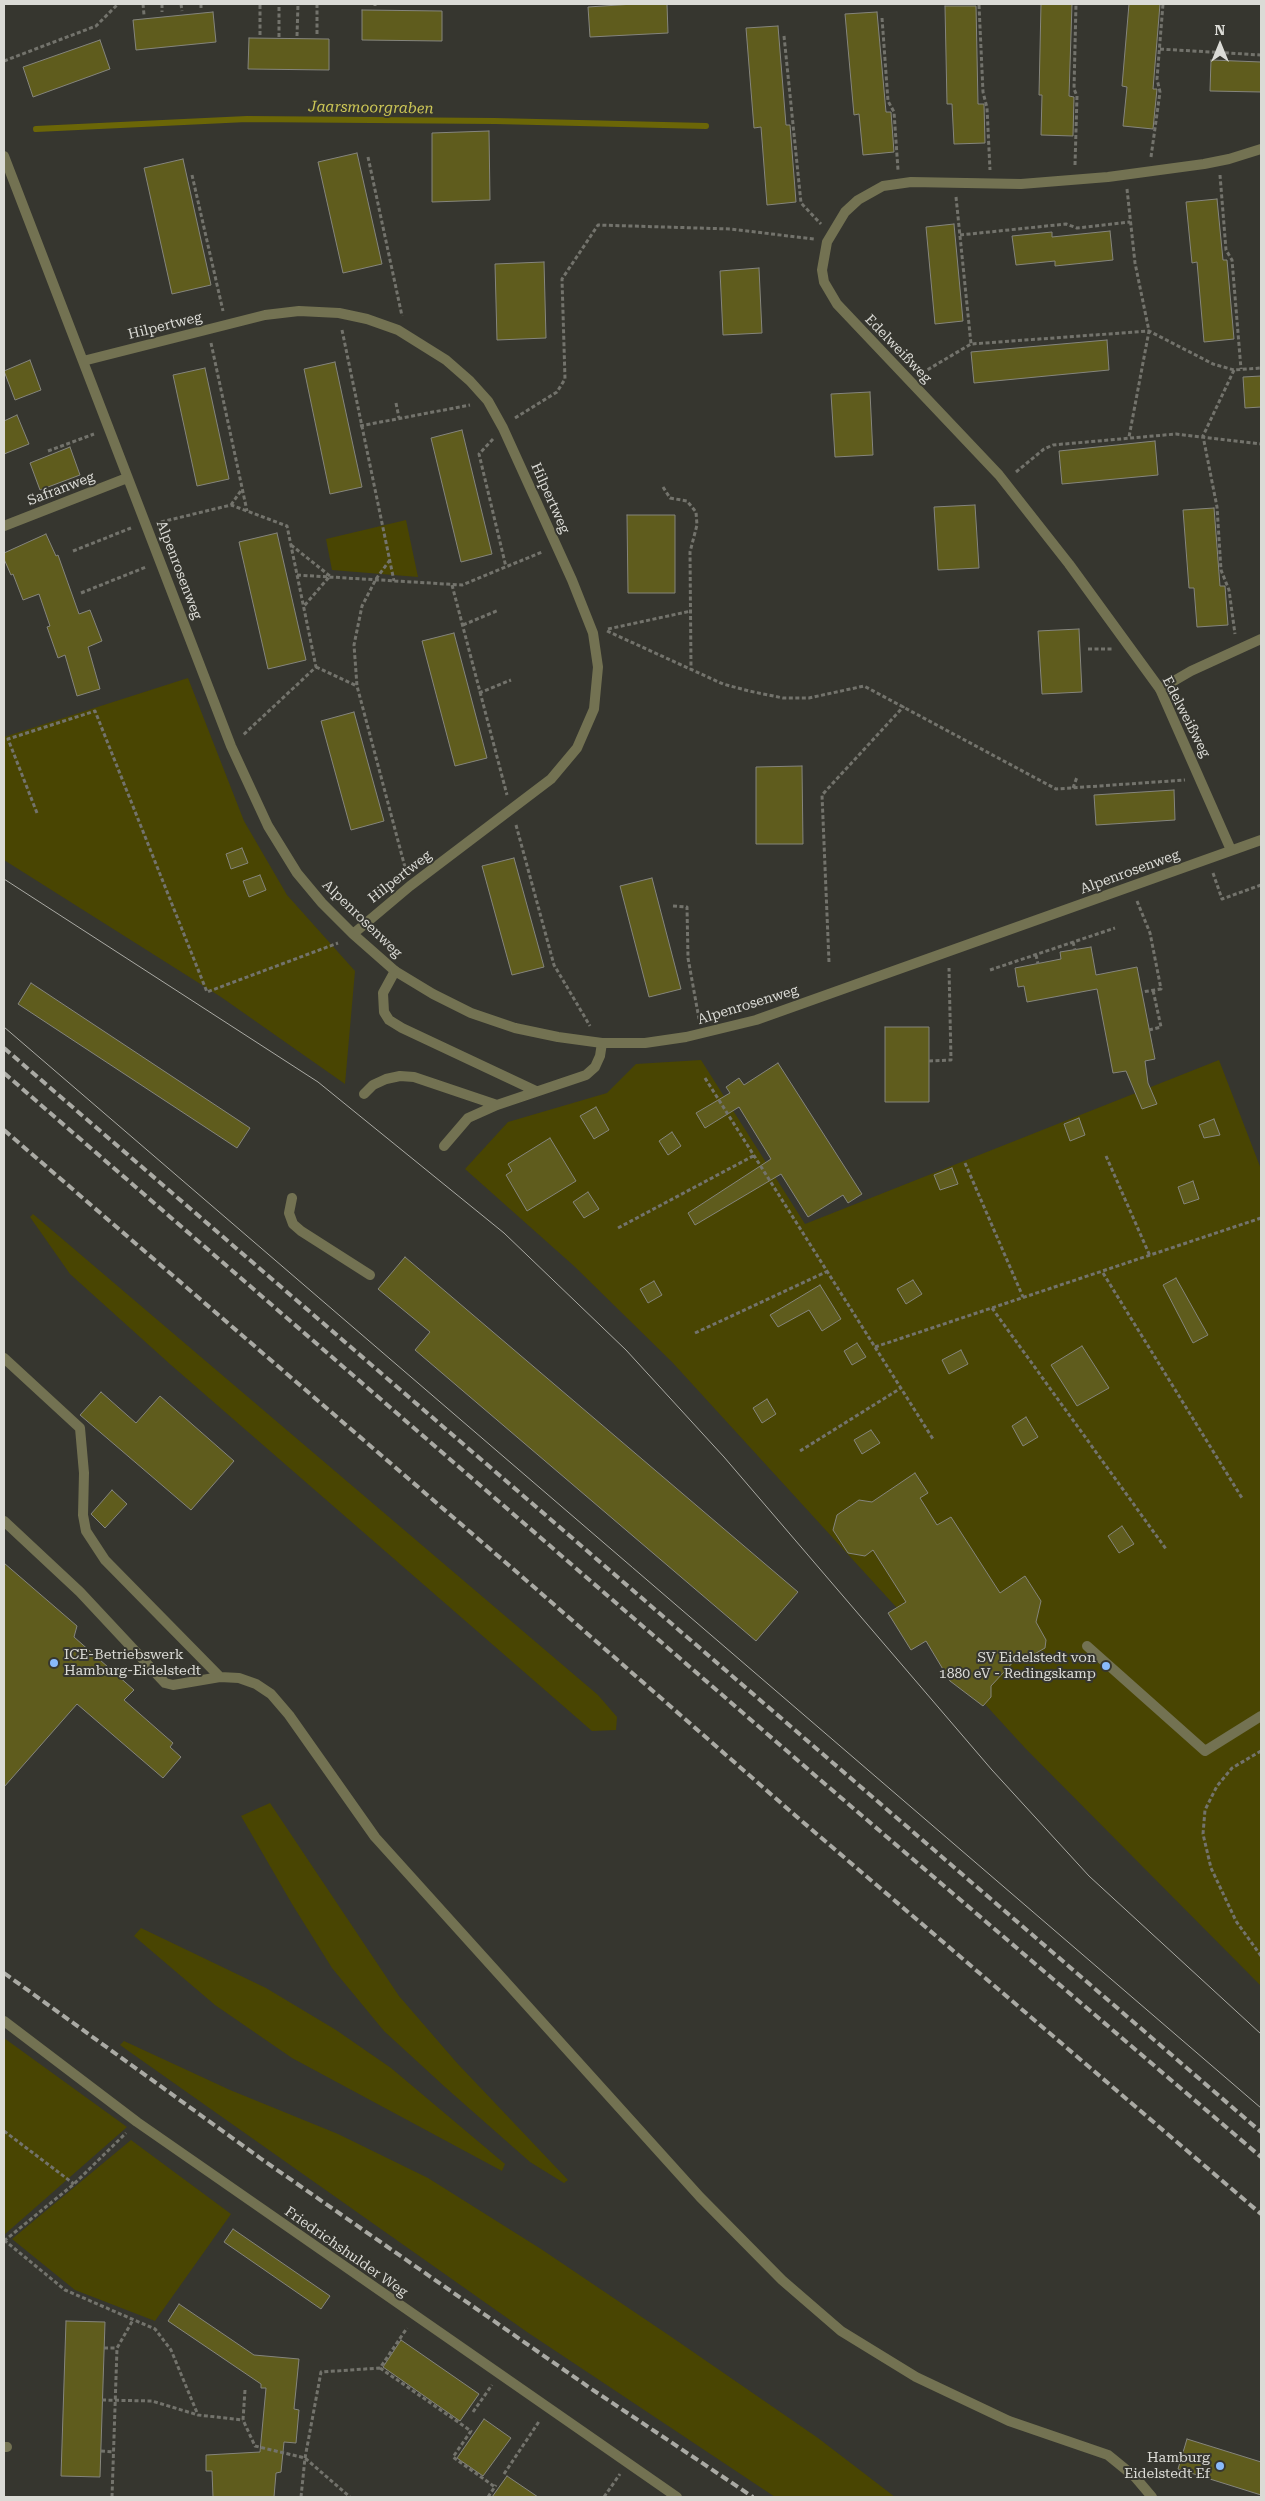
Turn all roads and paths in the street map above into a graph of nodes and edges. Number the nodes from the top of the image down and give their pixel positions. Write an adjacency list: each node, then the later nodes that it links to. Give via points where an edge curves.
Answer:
1 (118, 4): 25 (path, via 96,26)
2 (143, 4): 16 (path)
3 (162, 4): 15 (path)
4 (181, 4): 14 (path)
5 (201, 4): 13 (path)
6 (260, 4): 18 (path)
7 (279, 4): 22 (path)
8 (298, 4): 19 (path)
9 (317, 4): 20 (path)
10 (1076, 4): 30 (path)
11 (1164, 4): 23 (path)
12 (979, 5): 33 (path)
13 (201, 10)
14 (182, 11)
15 (162, 12)
16 (144, 15)
17 (882, 18): 31 (path, via 888,102 894,112)
18 (260, 35)
19 (297, 36)
20 (317, 36)
21 (784, 36): 38 (path, via 801,203)
22 (279, 37)
23 (1160, 49): 24 (path); 29 (path, via 1157,79 1160,92)
24 (1261, 55)
25 (4, 62)
26 (1261, 149): 96 (street, Edelweißweg, via 1204,164 1099,178 999,184 911,182 883,186 858,200 845,212 834,228 824,254 824,282 837,304 999,475)
27 (368, 158): 42 (path)
28 (4, 159): 47 (street, Alpenrosenweg)
29 (1150, 160)
30 (1075, 168)
31 (898, 171)
32 (1219, 171): 49 (path, via 1226,250 1232,260)
33 (990, 173)
34 (192, 176): 41 (path)
35 (1126, 184): 37 (path)
36 (956, 193): 39 (path)
37 (1130, 222): 39 (path, via 1077,228 1066,224); 44 (path)
38 (822, 226)
39 (960, 235): 46 (path)
40 (816, 239): 55 (path, via 730,229 598,225 562,279 565,379 557,392)
41 (224, 314)
42 (404, 322)
43 (341, 324): 56 (path)
44 (1149, 331): 46 (path); 50 (path, via 1213,364); 60 (path)
45 (210, 340): 66 (path)
46 (970, 344): 51 (path)
47 (83, 361): 64 (street, Alpenrosenweg); 110 (street, Hilpertweg, via 265,315 332,312 367,318 398,330 446,360 488,401 526,477 593,633 598,687 585,732 551,779)
48 (1261, 368): 49 (path)
49 (1241, 369): 50 (path)
50 (1234, 370): 59 (path)
51 (918, 376)
52 (396, 403): 54 (path)
53 (475, 404): 54 (path)
54 (399, 418): 56 (path)
55 (512, 420)
56 (360, 426): 75 (path)
57 (95, 433): 62 (path)
58 (495, 436): 77 (path, via 479,454)
59 (1203, 436): 60 (path); 61 (path); 88 (path, via 1217,507 1221,570 1229,590)
60 (1129, 437): 63 (path, via 1053,445)
61 (1261, 444)
62 (48, 451)
63 (1012, 476)
64 (128, 478): 69 (street, Safranweg); 70 (street, Alpenrosenweg)
65 (663, 487): 86 (path, via 670,498 687,501 696,512 698,525 690,552)
66 (242, 488): 67 (path); 68 (path)
67 (231, 505): 68 (path); 70 (path)
68 (248, 511): 72 (path, via 286,526)
69 (4, 526)
70 (147, 526): 99 (street, Alpenrosenweg)
71 (133, 528): 74 (path)
72 (291, 544): 78 (path); 79 (path)
73 (546, 550): 77 (path)
74 (73, 551)
75 (390, 560): 80 (path); 81 (path)
76 (148, 566): 83 (path)
77 (506, 567): 82 (path, via 462,585)
78 (297, 575): 79 (path); 84 (path)
79 (330, 576): 80 (path); 84 (path)
80 (376, 579): 81 (path); 95 (path, via 362,606 354,645)
81 (394, 581): 82 (path)
82 (452, 585): 87 (path)
83 (81, 593)
84 (304, 606): 92 (path)
85 (499, 610): 87 (path)
86 (690, 611): 93 (path); 93 (path, via 605,630)
87 (462, 625): 97 (path)
88 (1235, 637)
89 (1261, 639): 96 (street)
90 (1088, 649): 91 (path)
91 (1116, 649)
92 (316, 667): 95 (path); 99 (path)
93 (690, 669): 98 (path, via 723,684 783,698 809,698 864,686)
94 (511, 680): 97 (path)
95 (357, 686): 110 (path)
96 (1160, 689): 107 (street, Edelweißweg)
97 (479, 693): 103 (path)
98 (904, 706): 102 (path, via 1056,789); 119 (path, via 822,794)
99 (231, 746): 114 (street, Alpenrosenweg, via 268,826 292,865 322,903)
100 (1077, 777): 102 (path)
101 (1188, 779): 102 (path)
102 (1072, 788)
103 (508, 798)
104 (37, 813): 116 (path, via 8,739 95,711 207,992)
105 (515, 822): 127 (path, via 554,965)
106 (1261, 840): 107 (street, Alpenrosenweg)
107 (1231, 850): 129 (street, Alpenrosenweg, via 756,1020 686,1037 645,1043)
108 (1213, 874): 109 (path, via 1222,898)
109 (1261, 885)
110 (410, 886): 114 (street, Hilpertweg)
111 (1137, 901): 124 (path, via 1150,933 1161,989)
112 (673, 906): 126 (path, via 687,907 688,958)
113 (1115, 928): 115 (path)
114 (353, 934): 123 (street, Alpenrosenweg)
115 (1073, 942): 117 (path); 118 (path)
116 (338, 943)
117 (1075, 950)
118 (1036, 954): 120 (path); 122 (path)
119 (829, 962)
120 (1038, 964)
121 (948, 968): 130 (path, via 951,1060)
122 (990, 970)
123 (396, 971): 129 (street, Alpenrosenweg, via 471,1013 515,1028); 132 (street, via 383,993 384,1012 389,1020)
124 (1153, 990): 125 (path); 128 (path, via 1161,1028)
125 (1142, 992)
126 (700, 1023)
127 (592, 1028)
128 (1149, 1030)
129 (602, 1043): 132 (street, via 595,1067 586,1075)
130 (929, 1061)
131 (705, 1078): 136 (path)
132 (536, 1091): 134 (street)
133 (364, 1094): 134 (street, via 386,1079 414,1077)
134 (497, 1105): 135 (street, via 468,1118)
135 (444, 1146)
136 (755, 1155): 141 (path); 143 (path)
137 (1106, 1156): 142 (path)
138 (965, 1163): 146 (path)
139 (292, 1198): 145 (street, via 289,1213 301,1232)
140 (1261, 1218): 142 (path)
141 (618, 1228)
142 (1150, 1256): 144 (path)
143 (828, 1271): 148 (path); 149 (path)
144 (1103, 1273): 146 (path); 154 (path)
145 (370, 1275)
146 (1023, 1297): 147 (path)
147 (992, 1308): 149 (path); 156 (path)
148 (695, 1333)
149 (875, 1347): 151 (path)
150 (4, 1358): 158 (street, via 80,1428 86,1531 105,1560)
151 (900, 1388): 152 (path); 153 (path)
152 (933, 1439)
153 (800, 1451)
154 (1242, 1498)
155 (4, 1521): 158 (street, via 80,1592 165,1683 173,1685)
156 (1166, 1549)
157 (1087, 1646): 159 (street, via 1205,1750)
158 (220, 1677): 191 (street, via 239,1678 271,1694 374,1837 700,2197 782,2280 841,2330 916,2377 1009,2421 1108,2455 1135,2477)
159 (1261, 1716)
160 (1261, 1751): 161 (path, via 1232,1768 1217,1786 1205,1810 1203,1834 1211,1868 1236,1921)
161 (1261, 1956)
162 (4, 2021): 163 (street, Friedrichshulder Weg)
163 (137, 2122): 165 (path); 190 (street, Friedrichshulder Weg)
164 (4, 2131): 165 (path)
165 (74, 2184): 166 (path)
166 (4, 2240): 167 (path, via 65,2290)
167 (133, 2319): 170 (path); 177 (path, via 155,2329 171,2350)
168 (408, 2326): 171 (path)
169 (104, 2348): 170 (path)
170 (117, 2348): 175 (path)
171 (380, 2368): 182 (path, via 321,2372); 188 (path, via 471,2431 453,2457 496,2486)
172 (492, 2384): 176 (path)
173 (245, 2390): 179 (path)
174 (102, 2400): 175 (path)
175 (116, 2400): 177 (path, via 152,2401); 181 (path)
176 (473, 2412)
177 (198, 2415): 179 (path)
178 (541, 2419): 183 (path)
179 (243, 2420): 182 (path, via 255,2446)
180 (101, 2451): 181 (path)
181 (114, 2452): 185 (path)
182 (305, 2458): 186 (path); 187 (path)
183 (504, 2474)
184 (620, 2474): 189 (path)
185 (112, 2497)
186 (301, 2497)
187 (350, 2497)
188 (488, 2497)
189 (604, 2497)
190 (677, 2497)
191 (1152, 2497)

